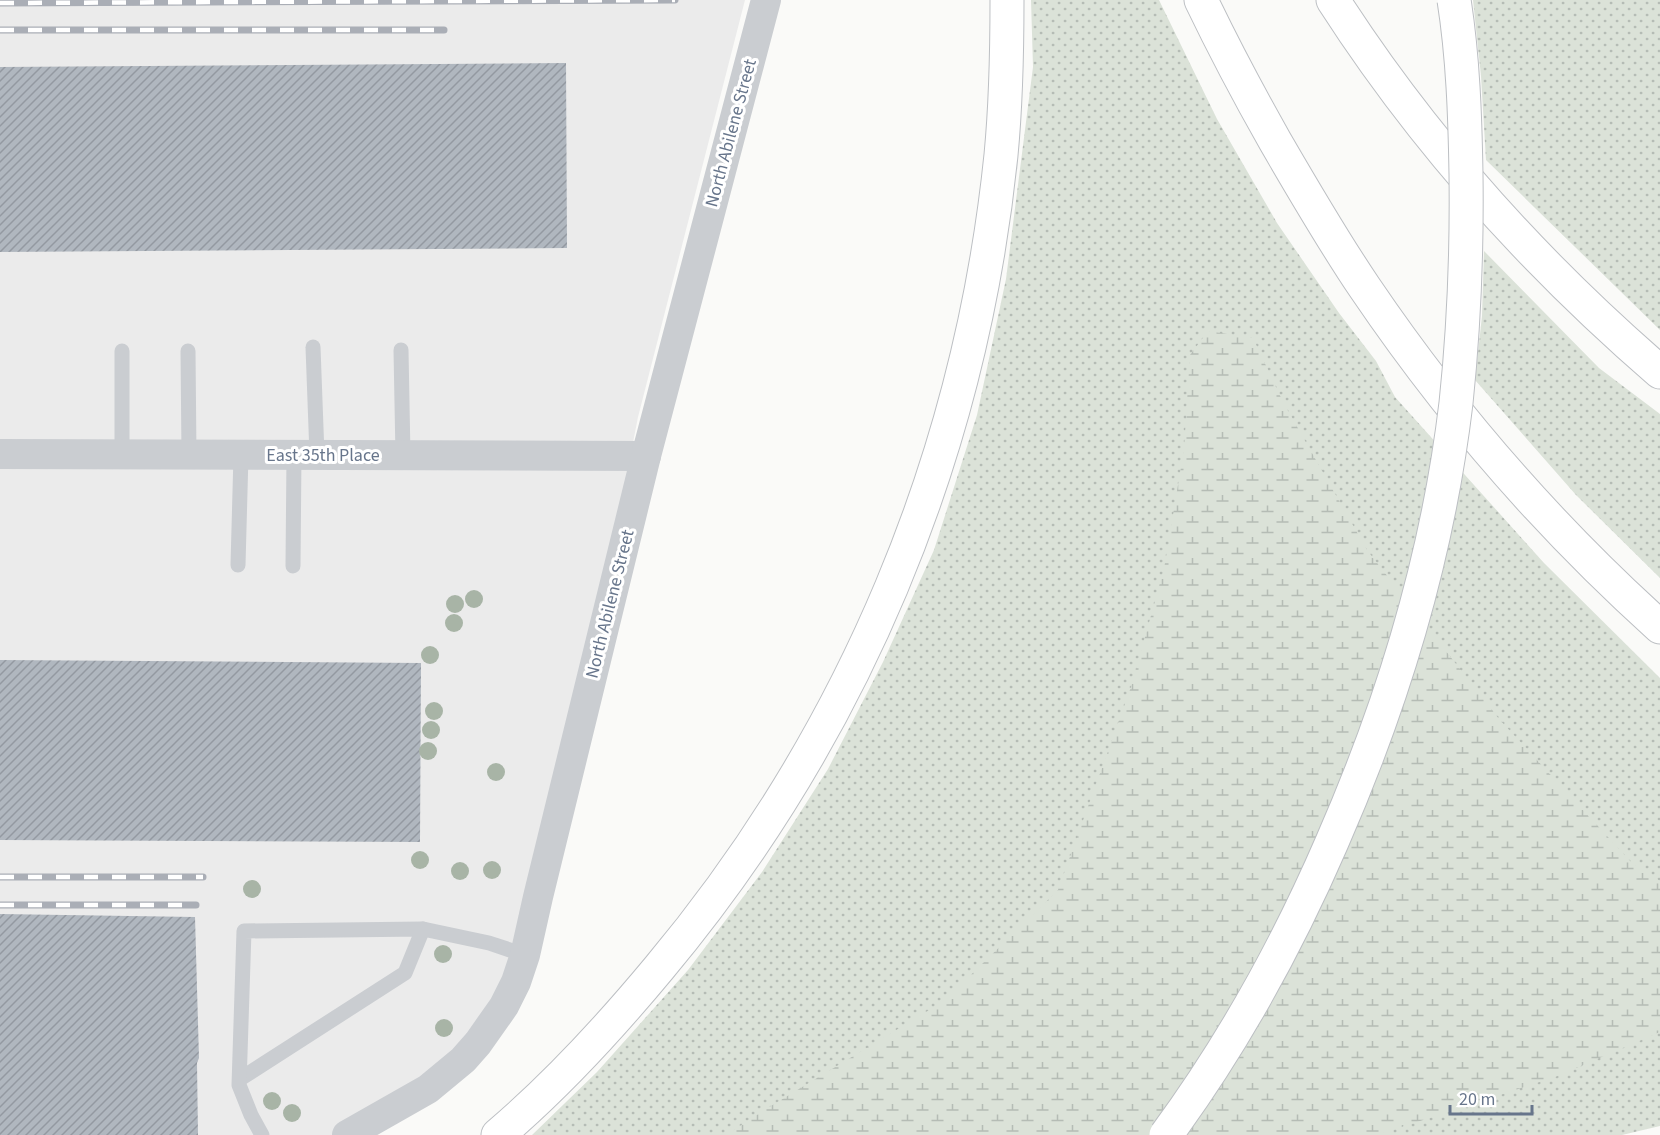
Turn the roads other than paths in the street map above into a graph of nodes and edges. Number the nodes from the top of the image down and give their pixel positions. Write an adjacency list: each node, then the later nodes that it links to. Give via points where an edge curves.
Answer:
1 (766, 0): 17 (street, North Abilene Street)
2 (1007, 0): 26 (highway, via 1001,154 968,350 935,470 877,623 791,785 718,895 593,1044)
3 (1201, 0): 20 (highway, via 1237,72 1322,221 1417,361 1528,495)
4 (1333, 0): 10 (highway, via 1423,126 1509,228 1585,305)
5 (1454, 0): 27 (highway, bridge, via 1465,135 1466,269 1454,420 1423,580 1388,700 1320,871 1259,993)
6 (313, 347): 15 (lane)
7 (122, 351): 12 (lane)
8 (188, 351): 13 (lane)
9 (402, 351): 16 (lane)
10 (1660, 372)
11 (0, 454): 12 (street, East 35th Place)
12 (122, 454): 13 (street, East 35th Place)
13 (189, 454): 14 (street, East 35th Place)
14 (241, 455): 15 (street, East 35th Place); 18 (lane)
15 (306, 455): 16 (street, East 35th Place); 19 (lane)
16 (403, 456): 17 (street, East 35th Place)
17 (646, 456): 22 (street, North Abilene Street)
18 (238, 565)
19 (293, 566)
20 (1660, 627)
21 (423, 929): 22 (lane); 23 (lane, via 405,973); 23 (lane, via 243,931)
22 (525, 955): 25 (street, North Abilene Street, via 504,1006 463,1060 428,1089)
23 (240, 1079): 24 (lane)
24 (262, 1135)
25 (347, 1135)
26 (498, 1135)
27 (1166, 1135)

